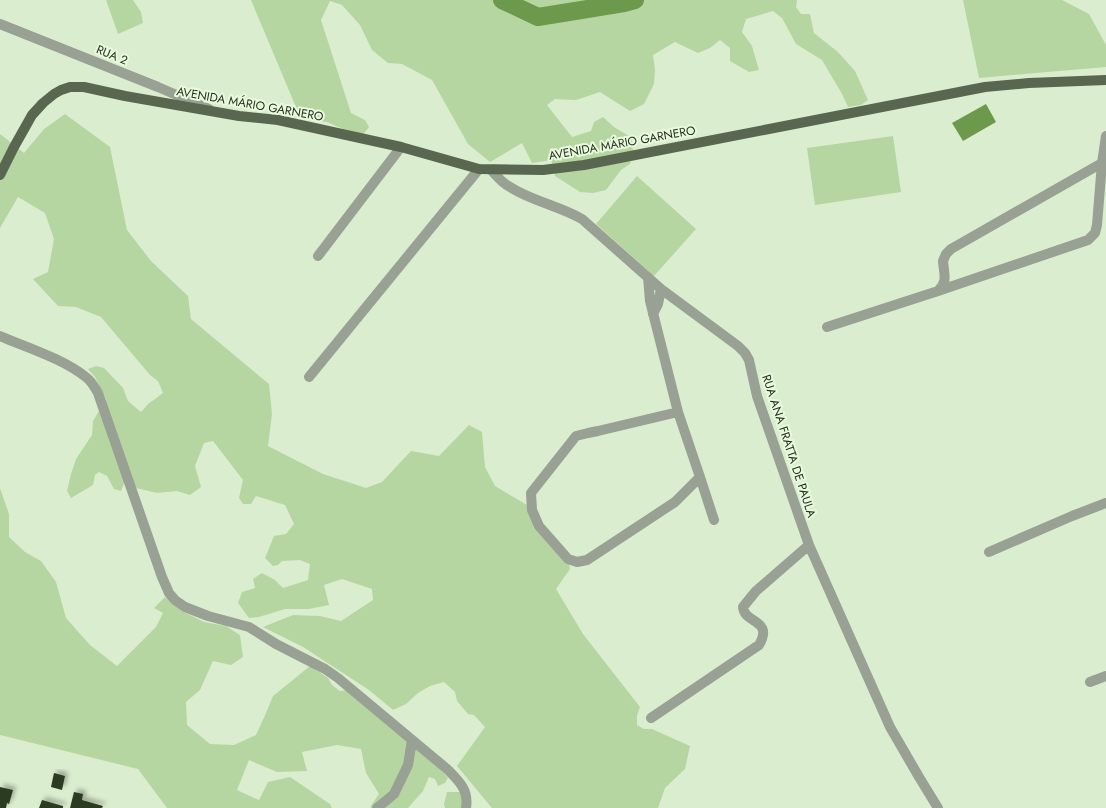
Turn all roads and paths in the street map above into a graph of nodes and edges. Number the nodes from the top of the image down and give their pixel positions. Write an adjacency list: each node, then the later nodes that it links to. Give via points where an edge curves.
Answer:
1 (0, 24): 3 (street, RUA 2)
2 (1106, 80): 8 (main road, AVENIDA MÁRIO GARNERO, via 985,87 584,165 543,170)
3 (214, 111): 5 (main road, AVENIDA MÁRIO GARNERO, via 278,120); 9 (main road, AVENIDA MÁRIO GARNERO, via 84,87 70,87 54,94 32,115)
4 (1106, 136): 6 (street)
5 (401, 147): 7 (main road, AVENIDA MÁRIO GARNERO); 10 (street)
6 (1102, 163): 13 (street, via 951,250 943,261 945,282); 13 (street, via 1097,225 1095,233 1088,240)
7 (479, 169): 8 (main road, AVENIDA MÁRIO GARNERO); 17 (street)
8 (491, 170): 11 (street, RUA ANA FRATTA DE PAULA, via 509,187 582,219)
9 (0, 175)
10 (318, 256)
11 (648, 278): 12 (street, RUA ANA FRATTA DE PAULA); 14 (street)
12 (661, 289): 14 (street); 22 (street, RUA ANA FRATTA DE PAULA, via 745,353 757,396)
13 (938, 291): 15 (street)
14 (653, 314): 18 (street)
15 (827, 327)
16 (0, 336): 27 (street, via 73,368 88,379 98,393 162,577 175,600 208,616 249,627 325,669)
17 (309, 377)
18 (678, 412): 19 (street); 19 (street, via 576,436 531,493 532,510 539,526 568,559 577,562 587,560 675,502)
19 (700, 477): 21 (street)
20 (1106, 503): 23 (street)
21 (714, 520)
22 (809, 545): 26 (street, via 756,591 743,607 745,613 761,626 764,632 759,645); 30 (street, RUA ANA FRATTA DE PAULA, via 890,726)
23 (989, 552)
24 (1106, 676): 25 (street)
25 (1090, 682)
26 (652, 718)
27 (412, 740): 28 (street, via 408,765 394,794); 29 (street, via 459,782 468,800)
28 (377, 808)
29 (466, 808)
30 (938, 808)

